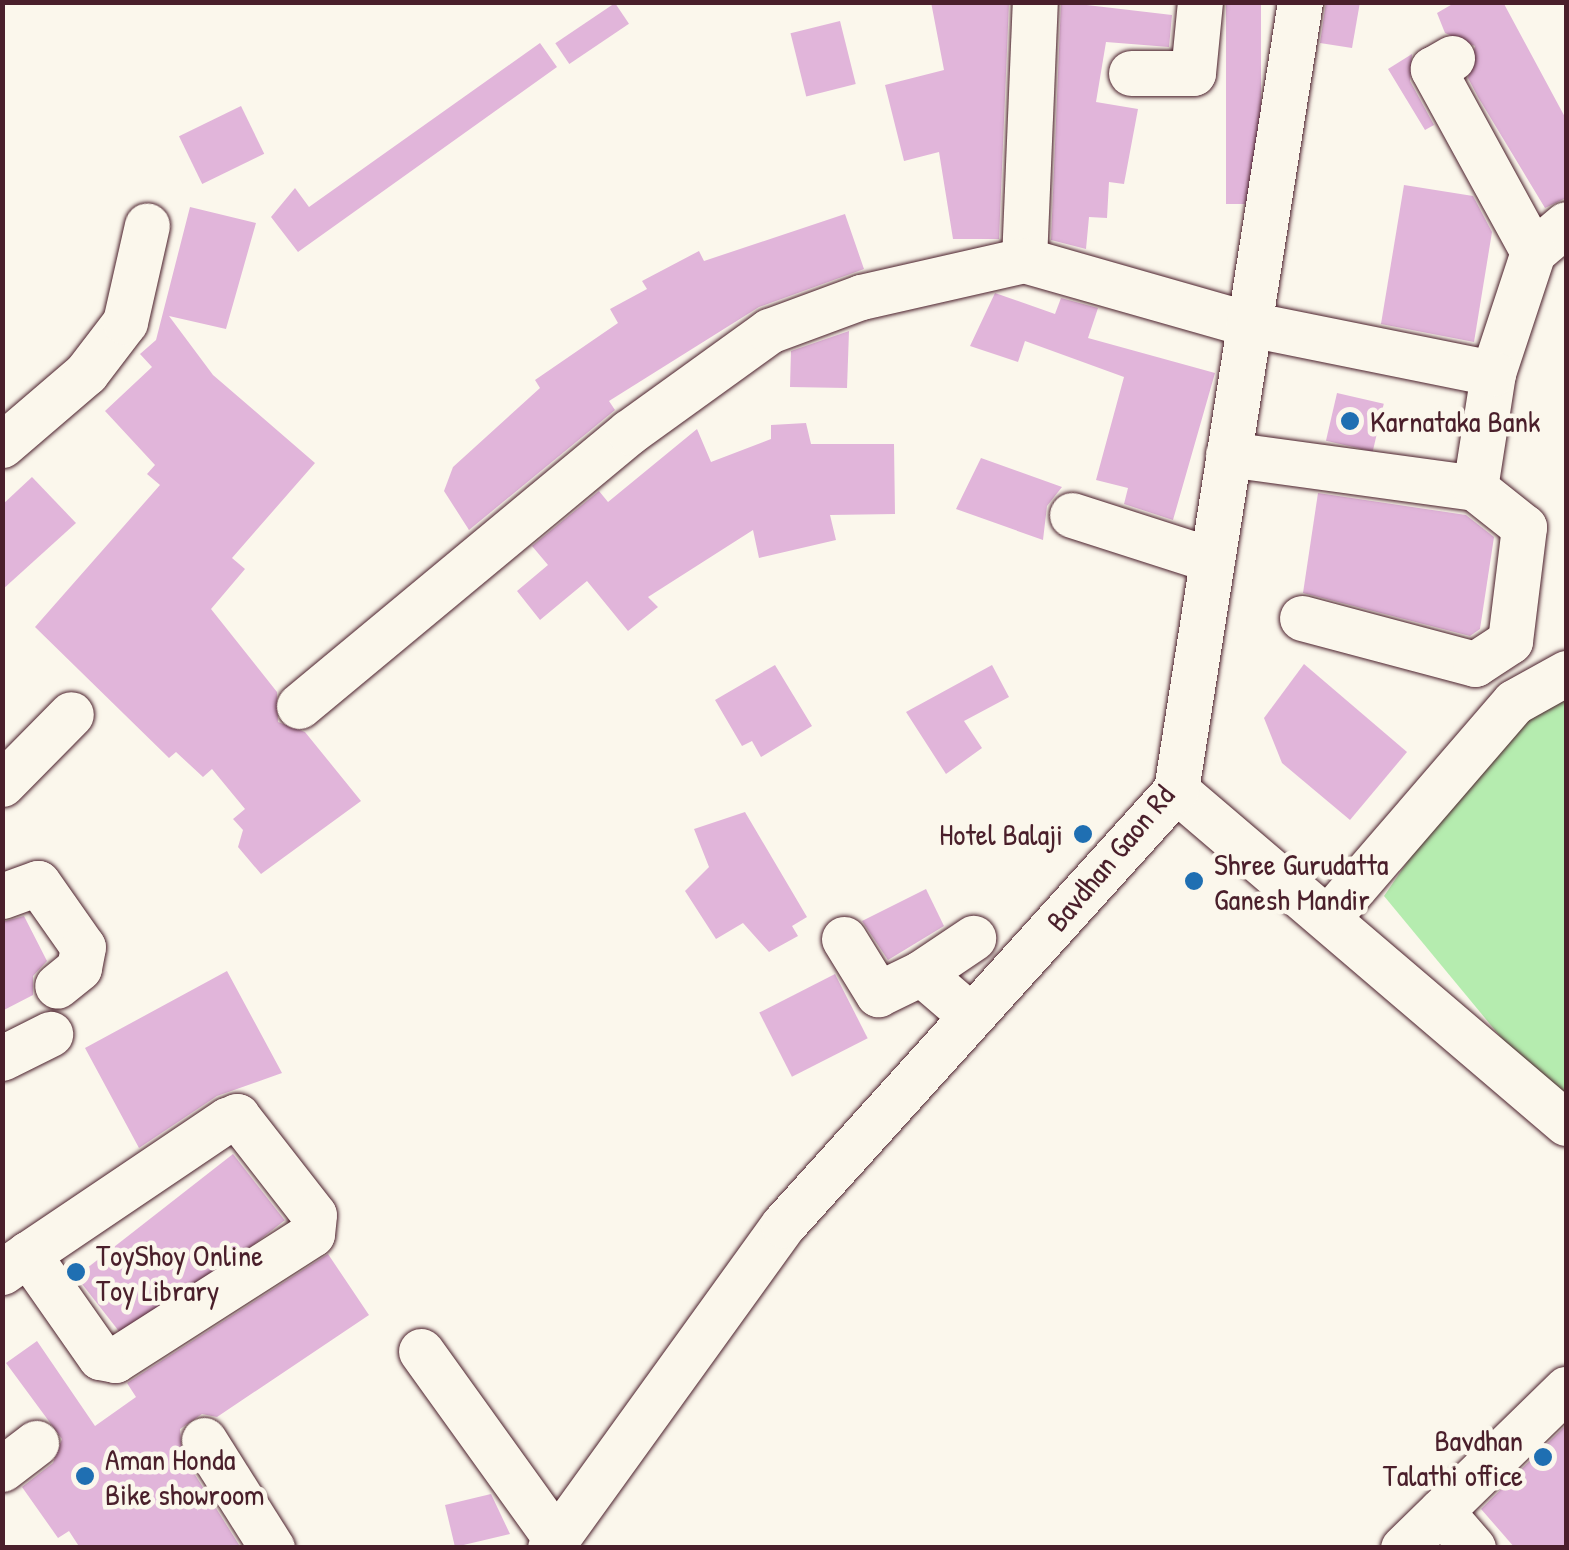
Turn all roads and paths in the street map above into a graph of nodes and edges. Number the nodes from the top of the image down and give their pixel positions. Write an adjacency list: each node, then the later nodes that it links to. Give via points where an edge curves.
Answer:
1 (1034, 2): 8 (street)
2 (1200, 2): 5 (street, via 1192,73)
3 (1300, 2): 9 (street, Bavdhan Gaon Rd)
4 (1452, 58): 7 (street, via 1434,70)
5 (1131, 73)
6 (147, 226): 11 (street, via 125,322 86,373)
7 (1550, 238): 10 (street)
8 (1024, 260): 9 (street); 18 (street, via 861,297 770,331 628,432)
9 (1249, 324): 10 (street); 12 (street, Bavdhan Gaon Rd)
10 (1492, 373): 13 (street)
11 (2, 446)
12 (1228, 454): 13 (street); 15 (street, Bavdhan Gaon Rd)
13 (1475, 488): 16 (street, via 1524,527 1510,641 1475,664)
14 (1074, 531): 15 (street)
15 (1209, 576): 21 (street, Bavdhan Gaon Rd)
16 (1302, 618)
17 (1566, 674): 23 (street, via 1514,702)
18 (306, 700)
19 (71, 714): 20 (street)
20 (2, 784)
21 (1176, 790): 23 (street); 28 (street, Bavdhan Gaon Rd)
22 (2, 896): 27 (street, via 38,883 83,947 79,968)
23 (1331, 914): 31 (street)
24 (973, 938): 26 (street)
25 (844, 939): 26 (street, via 878,994)
26 (921, 973): 28 (street)
27 (56, 986)
28 (971, 1016): 37 (street, Bavdhan Gaon Rd, via 782,1225)
29 (50, 1034): 30 (street)
30 (2, 1058)
31 (1566, 1123)
32 (16, 1263): 32 (street, via 237,1116 314,1215 312,1234 115,1360 100,1357)
33 (422, 1350): 37 (street)
34 (1566, 1389): 36 (street)
35 (204, 1440): 38 (street)
36 (1441, 1511): 39 (street); 40 (street)
37 (553, 1543)
38 (272, 1548)
39 (1403, 1548)
40 (1473, 1548)

